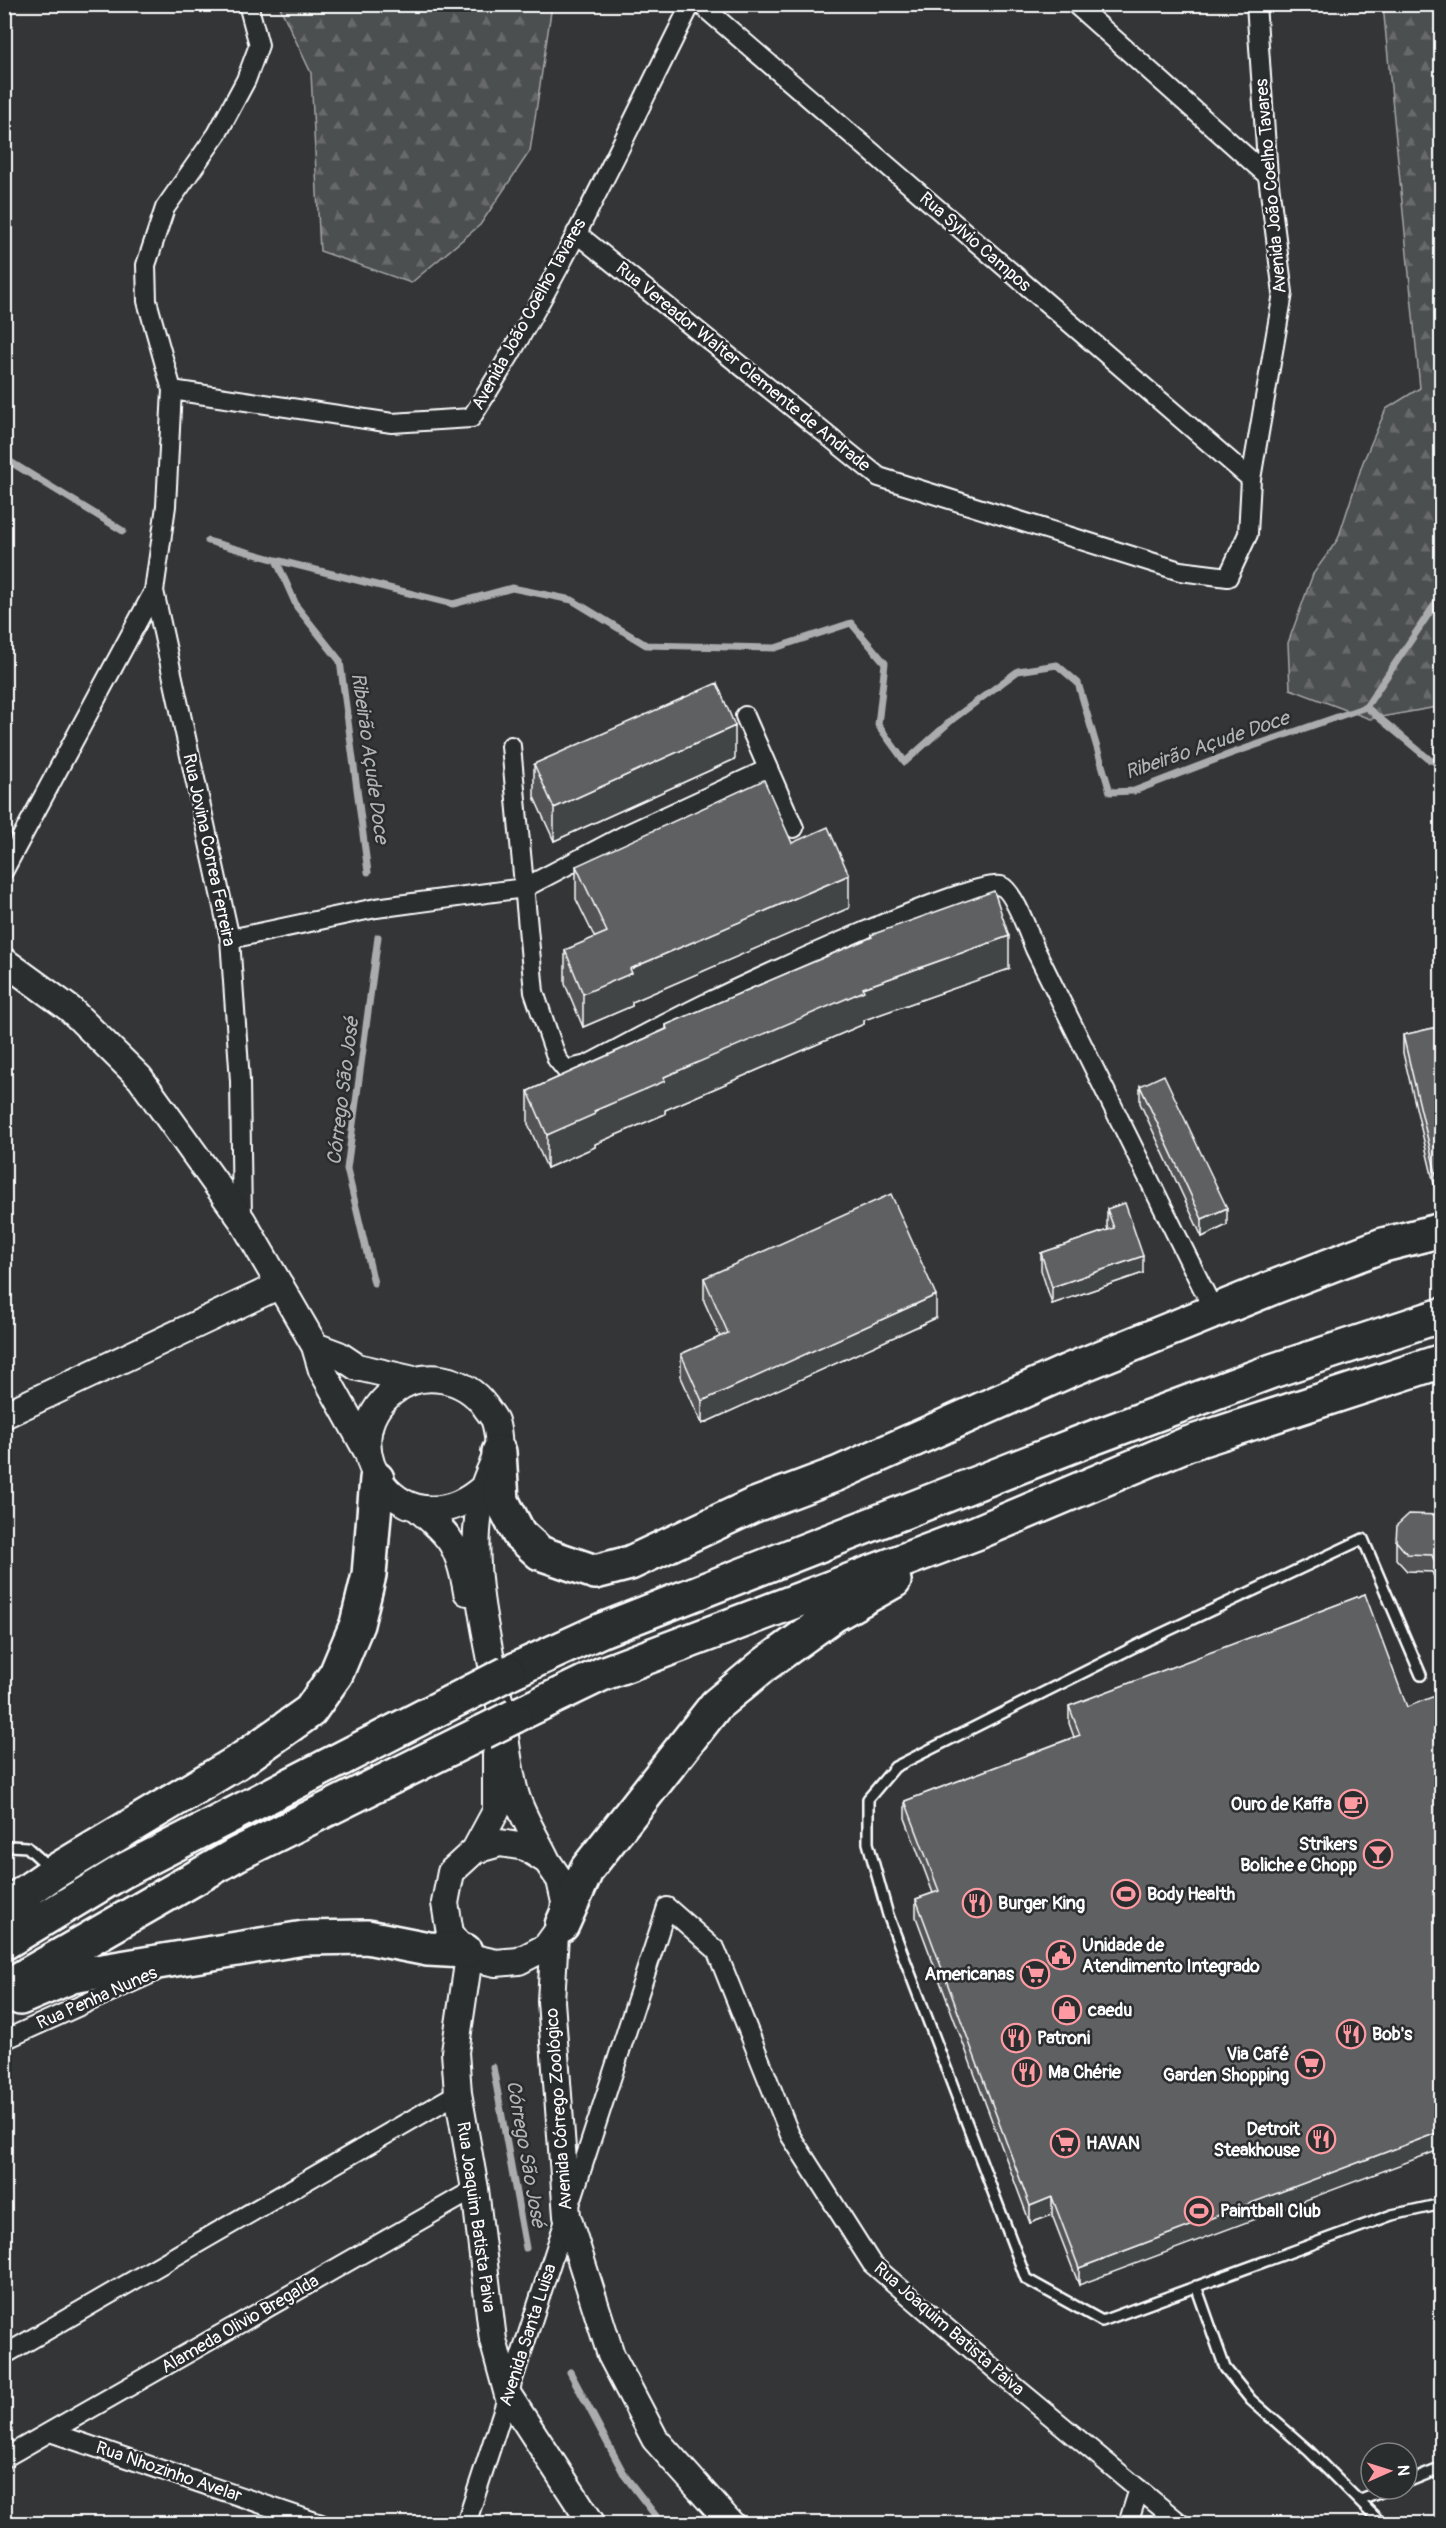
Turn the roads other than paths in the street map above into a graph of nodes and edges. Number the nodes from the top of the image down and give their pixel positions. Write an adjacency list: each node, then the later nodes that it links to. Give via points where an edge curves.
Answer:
1 (248, 4): 8 (street, Rua Jovina Correa Ferreira, via 259,45 246,80 217,134 165,208 146,265 147,302)
2 (691, 4): 7 (street, Avenida João Coelho Tavares)
3 (700, 4): 9 (street, Rua Sylvio Campos)
4 (1075, 4): 6 (street)
5 (1256, 4): 6 (street, Avenida João Coelho Tavares)
6 (1268, 176): 9 (street, Avenida João Coelho Tavares, via 1283,293)
7 (576, 233): 8 (street, Avenida João Coelho Tavares, via 471,418 392,423); 10 (street, Rua Vereador Walter Clemente de Andrade, via 879,477 1180,571)
8 (172, 390): 11 (street, Rua Jovina Correa Ferreira, via 166,506)
9 (1251, 479): 10 (street, Avenida João Coelho Tavares, via 1248,534)
10 (1228, 577)
11 (154, 591): 16 (street, Rua Jovina Correa Ferreira); 18 (street, Rua Jovina Correa Ferreira)
12 (745, 716): 14 (street)
13 (511, 746): 17 (street)
14 (768, 769): 15 (street); 17 (street, via 623,836)
15 (794, 828)
16 (4, 870)
17 (525, 888): 18 (street, via 376,908); 23 (street, via 534,992 558,1059 566,1070 587,1065 714,999 929,904 990,885 1002,886 1010,894)
18 (230, 939): 20 (street, Rua Jovina Correa Ferreira, via 240,1081)
19 (4, 961): 20 (main road, via 70,1009 140,1078)
20 (242, 1220): 22 (main road)
21 (1442, 1230): 23 (highway, via 1383,1245)
22 (280, 1285): 25 (main road); 28 (main road)
23 (1214, 1311): 29 (highway, via 837,1474 752,1506 630,1563 595,1572 540,1553 519,1534 502,1501)
24 (1442, 1316): 42 (highway, bridge, via 1272,1371 1087,1440 602,1630 508,1673 123,1870)
25 (315, 1346): 27 (main road, via 357,1366); 30 (main road, via 322,1370)
26 (1442, 1361): 33 (highway, via 1187,1444)
27 (414, 1380): 29 (main road, via 446,1378 476,1393 495,1419); 30 (main road, via 394,1391 378,1407 369,1428)
28 (4, 1415)
29 (499, 1452): 31 (main road)
30 (372, 1465): 32 (main road, via 394,1498); 38 (highway, via 375,1527 357,1624 336,1674 310,1711 241,1760)
31 (484, 1487): 32 (main road, via 453,1507); 37 (main road, via 477,1531 480,1590 516,1796)
32 (417, 1508): 35 (main road, via 445,1531 462,1562 498,1763 496,1811)
33 (976, 1533): 41 (highway, via 832,1616 716,1705 587,1869); 45 (highway, bridge, via 602,1674 237,1854)
34 (1421, 1675): 52 (lane, via 1363,1539 1148,1640 895,1767 868,1799 868,1844 888,1915 1026,2279 1102,2321)
35 (475, 1850): 37 (main road, via 500,1843 525,1847); 43 (main road, via 452,1872 445,1903 450,1933)
36 (4, 1851): 38 (lane, via 10,1846 27,1847)
37 (547, 1861): 41 (main road, via 560,1880 565,1902)
38 (54, 1872): 39 (highway)
39 (4, 1907)
40 (667, 1907): 51 (street, Avenida Santa Luisa); 59 (street, Rua Joaquim Batista Paiva, via 716,1950 790,2135 872,2264)
41 (558, 1930): 43 (main road, via 546,1947 519,1961 496,1963); 51 (main road, Avenida Córrego Zoológico, via 550,2001)
42 (4, 1944)
43 (467, 1954): 44 (highway, via 368,1937 304,1938); 48 (main road, Rua Joaquim Batista Paiva, via 455,2052)
44 (190, 1956): 46 (highway, via 72,1976); 47 (street, Rua Penha Nunes)
45 (4, 1988)
46 (4, 2005)
47 (4, 2040)
48 (458, 2093): 49 (main road, Rua Joaquim Batista Paiva); 53 (street)
49 (475, 2189): 54 (main road, Rua Joaquim Batista Paiva, via 493,2340); 55 (street, Alameda Olivio Bregalda)
50 (1442, 2204): 52 (lane, via 1392,2215)
51 (567, 2217): 54 (street, Avenida Santa Luisa); 65 (main road, Avenida Córrego Zoológico, via 611,2355 655,2439)
52 (1196, 2286): 60 (lane, via 1225,2368 1251,2400)
53 (4, 2355)
54 (508, 2395): 63 (street, Avenida Santa Luisa); 64 (main road, Rua Joaquim Batista Paiva)
55 (50, 2432): 56 (street, Alameda Olivio Bregalda); 62 (street, Rua Nhozinho Avelar)
56 (4, 2458)
57 (1442, 2468): 58 (lane)
58 (1419, 2477)
59 (1139, 2489): 66 (street); 67 (street, Rua Joaquim Batista Paiva)
60 (1359, 2498)
61 (1362, 2501): 68 (lane)
62 (321, 2523)
63 (466, 2523)
64 (592, 2523)
65 (732, 2523)
66 (1128, 2523)
67 (1181, 2523)
68 (1382, 2523)

